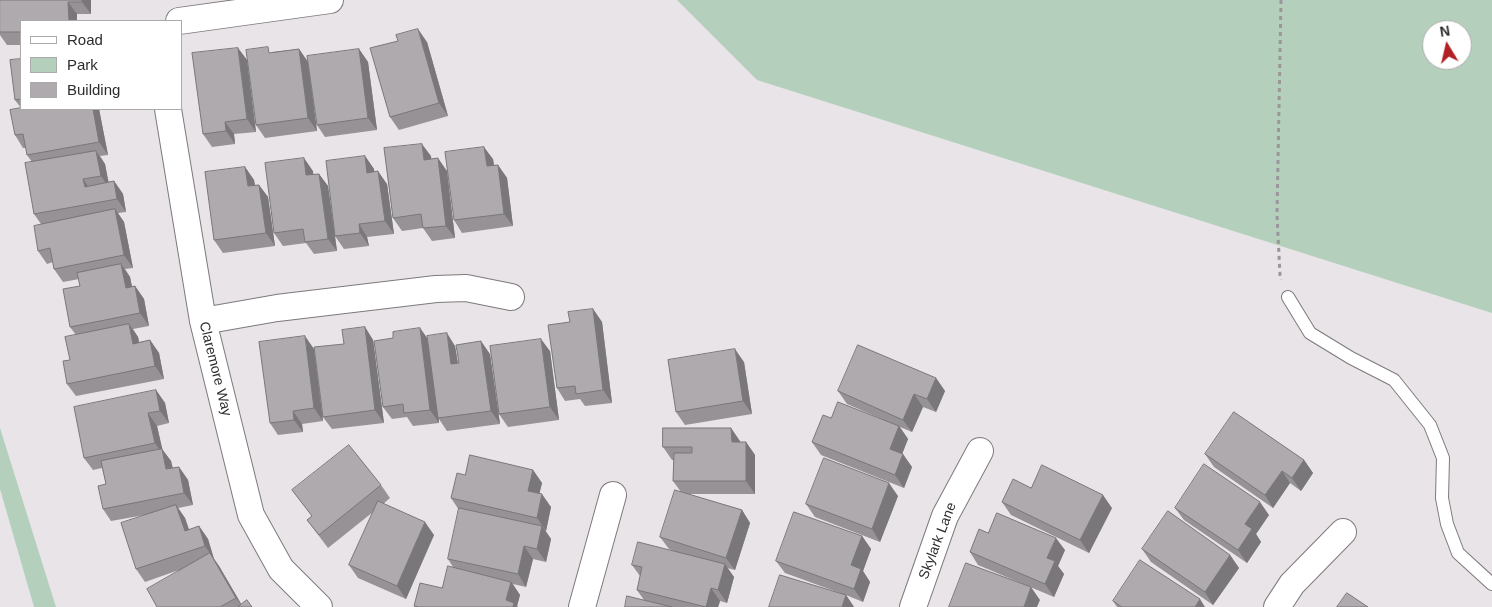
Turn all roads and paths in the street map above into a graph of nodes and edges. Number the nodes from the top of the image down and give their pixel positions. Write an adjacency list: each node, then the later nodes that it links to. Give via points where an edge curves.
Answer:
1 (330, 0): 3 (street)
2 (1281, 0): 6 (path, via 1277,215 1280,276)
3 (182, 21)
4 (168, 110): 7 (street, Claremore Way)
5 (511, 297): 7 (street, via 466,288 436,289 277,308)
6 (1288, 297): 11 (lane, via 1310,333 1394,380 1430,425 1442,458 1446,524 1458,553)
7 (203, 321): 12 (street, Claremore Way, via 251,515 281,569)
8 (980, 451): 14 (street, Skylark Lane, via 945,516)
9 (613, 495): 13 (street)
10 (1343, 532): 15 (street, via 1292,584)
11 (1492, 584)
12 (319, 607)
13 (582, 607)
14 (913, 607)
15 (1277, 607)

